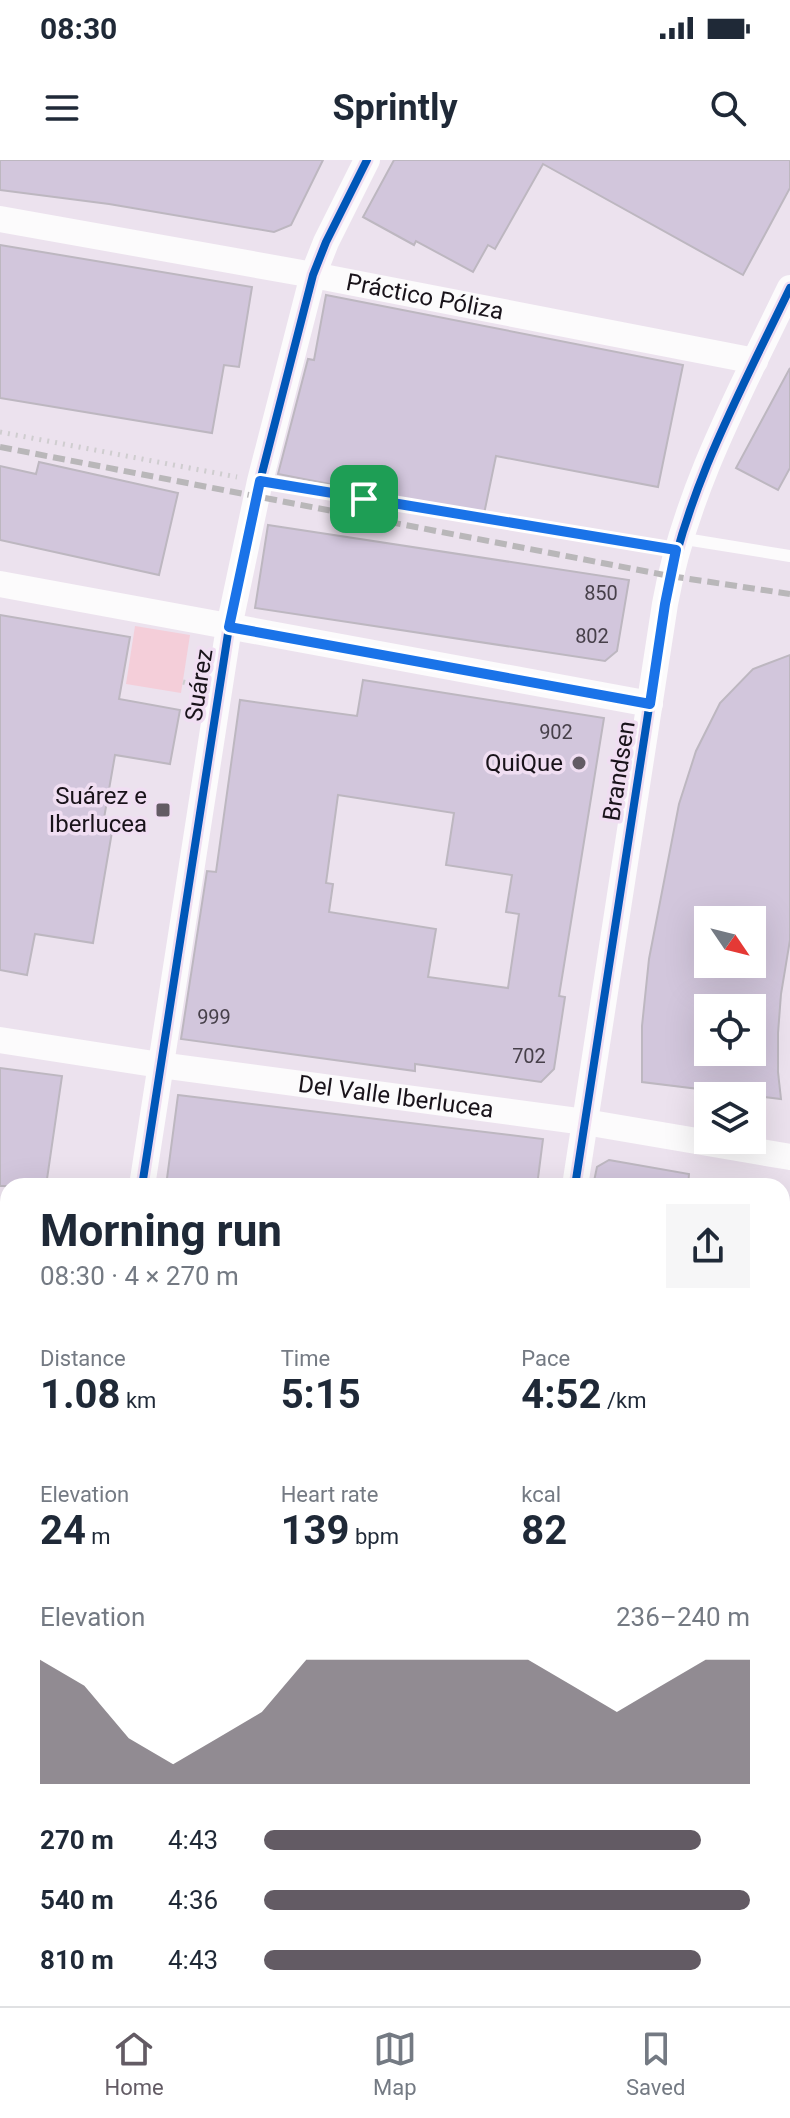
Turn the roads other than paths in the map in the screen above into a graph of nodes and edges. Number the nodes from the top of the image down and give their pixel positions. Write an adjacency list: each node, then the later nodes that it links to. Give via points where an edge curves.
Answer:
1 (367, 160): 3 (street, Suárez)
2 (0, 219): 3 (street, Práctico Póliza)
3 (313, 275): 5 (street, Práctico Póliza); 9 (street, Suárez)
4 (790, 288): 5 (street, Brandsen)
5 (755, 361): 6 (street, Brandsen)
6 (678, 544): 7 (lane); 10 (street, Brandsen)
7 (790, 556)
8 (0, 584): 9 (street)
9 (229, 627): 10 (street); 12 (street, Suárez)
10 (650, 704): 13 (street, Brandsen)
11 (0, 1040): 12 (street, Del Valle Iberlucea)
12 (160, 1065): 13 (street, Del Valle Iberlucea); 15 (street, Suárez)
13 (585, 1122): 14 (street, Del Valle Iberlucea); 16 (street, Brandsen)
14 (790, 1157)
15 (143, 1178)
16 (576, 1178)

